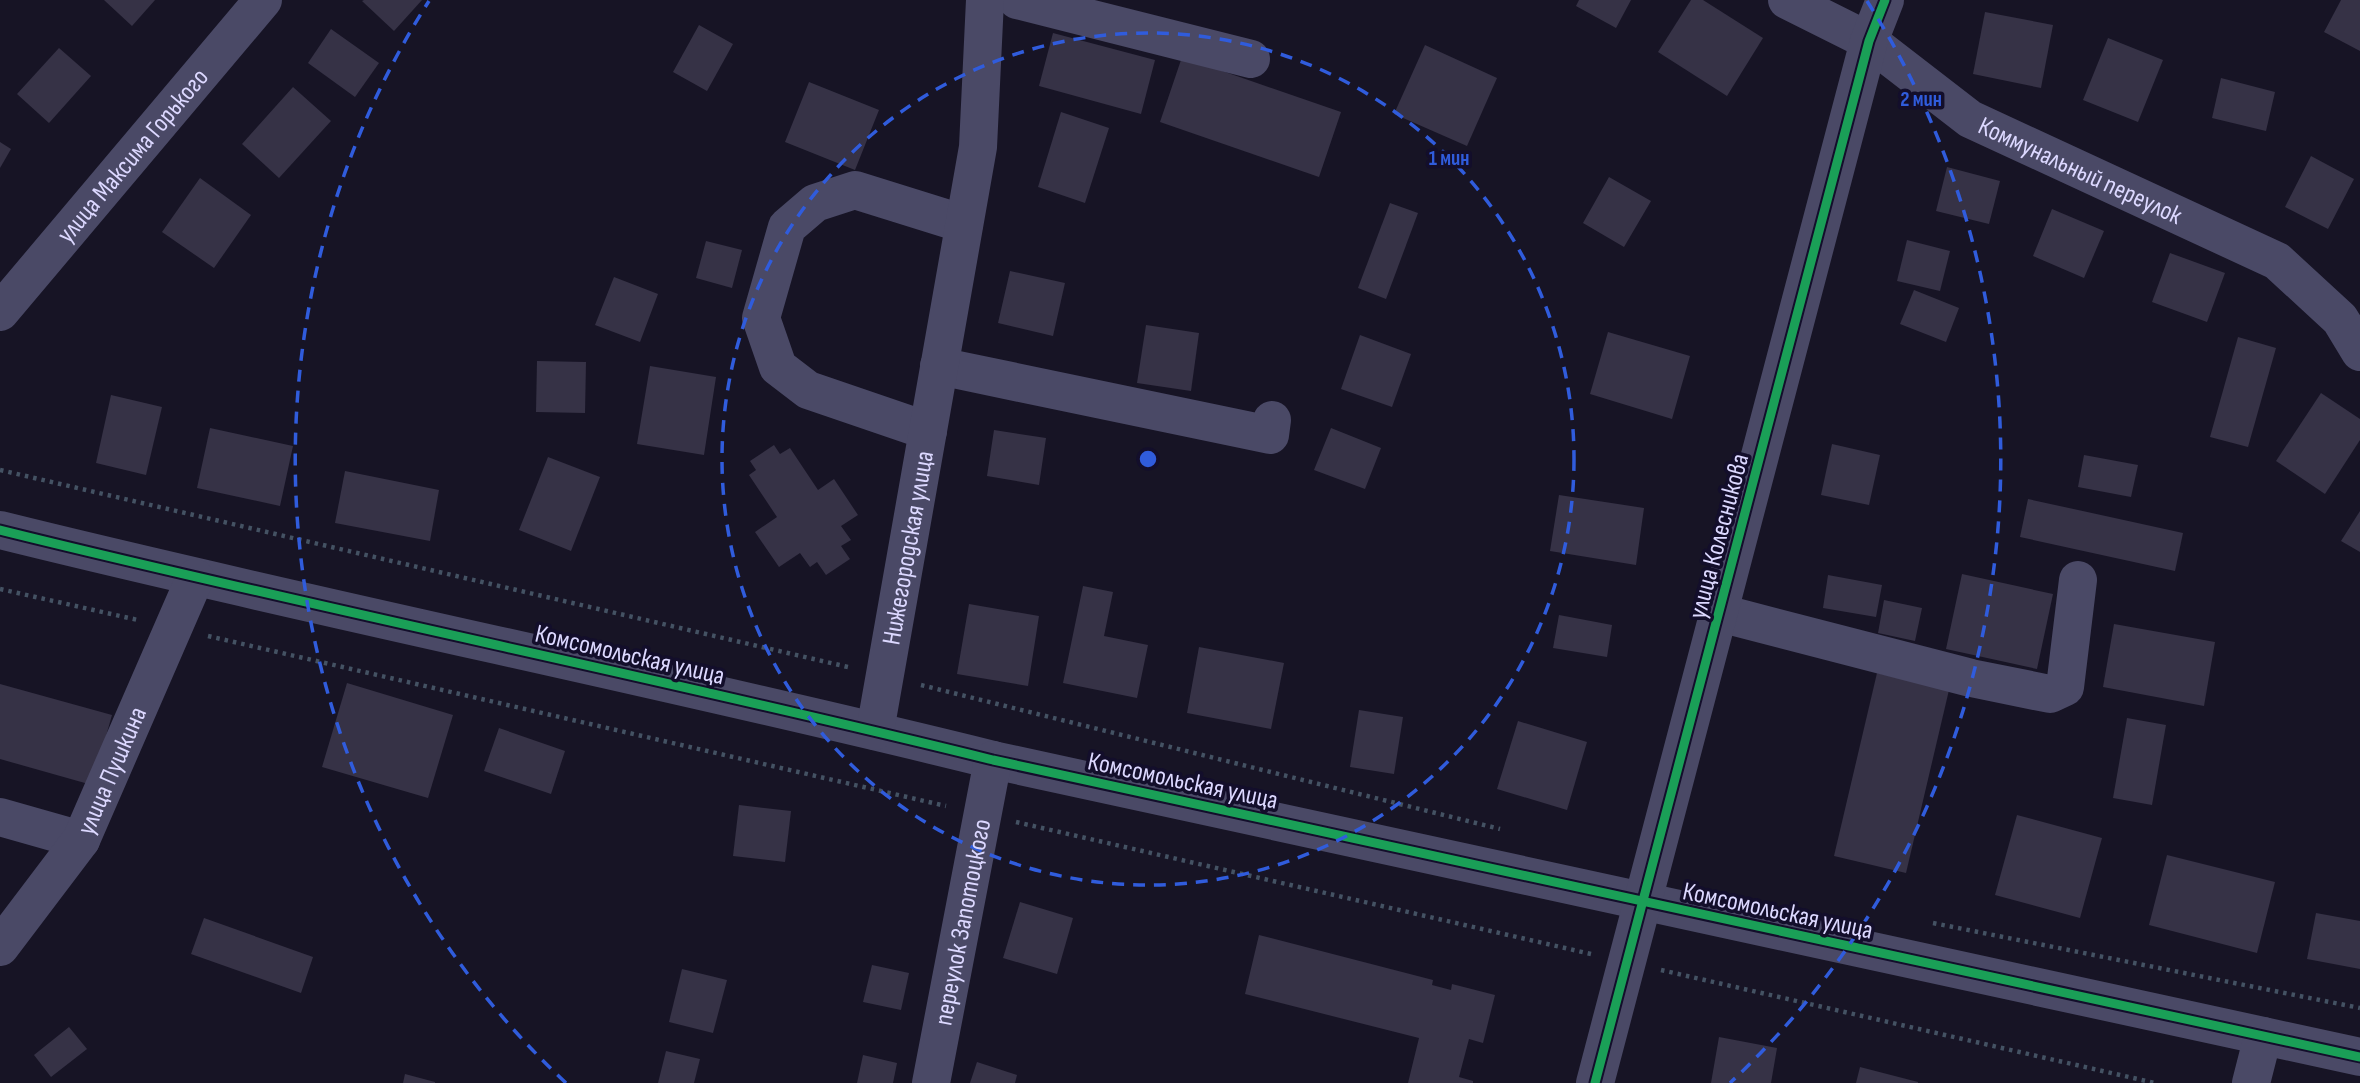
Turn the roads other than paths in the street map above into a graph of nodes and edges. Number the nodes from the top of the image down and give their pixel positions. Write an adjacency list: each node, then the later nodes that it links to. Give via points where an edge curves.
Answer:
1 (263, 0): 9 (street, улица Максима Горького)
2 (985, 0): 8 (street, Нижегородская улица, via 978,146)
3 (1017, 0): 7 (street)
4 (1787, 0): 6 (street, Коммунальный переулок)
5 (1885, 0): 6 (street, улица Колесникова)
6 (1870, 41): 10 (street, Коммунальный переулок, via 1970,118 2277,261 2340,320); 17 (street, улица Колесникова)
7 (1251, 59)
8 (964, 224): 11 (street, Нижегородская улица); 13 (street, via 855,190 815,203 788,227 761,318 778,368 808,390)
9 (0, 312)
10 (2360, 352)
11 (939, 366): 12 (street, via 1270,435); 13 (street, Нижегородская улица)
12 (1272, 420)
13 (928, 431): 18 (street, Нижегородская улица)
14 (0, 530): 15 (street, Комсомольская улица)
15 (195, 578): 18 (street, Комсомольская улица); 21 (street, улица Пушкина)
16 (2078, 580): 17 (street, via 2065,687 2050,694)
17 (1720, 613): 22 (street, улица Колесникова)
18 (875, 731): 19 (street, Комсомольская улица)
19 (993, 760): 22 (street, Комсомольская улица); 26 (street, переулок Запотоцкого)
20 (0, 817): 21 (street)
21 (81, 840): 23 (street, улица Пушкина)
22 (1644, 902): 24 (street, Комсомольская улица); 27 (street, улица Колесникова)
23 (0, 947)
24 (2263, 1036): 25 (street, Комсомольская улица); 28 (street)
25 (2360, 1057)
26 (931, 1083)
27 (1595, 1083)
28 (2251, 1083)

